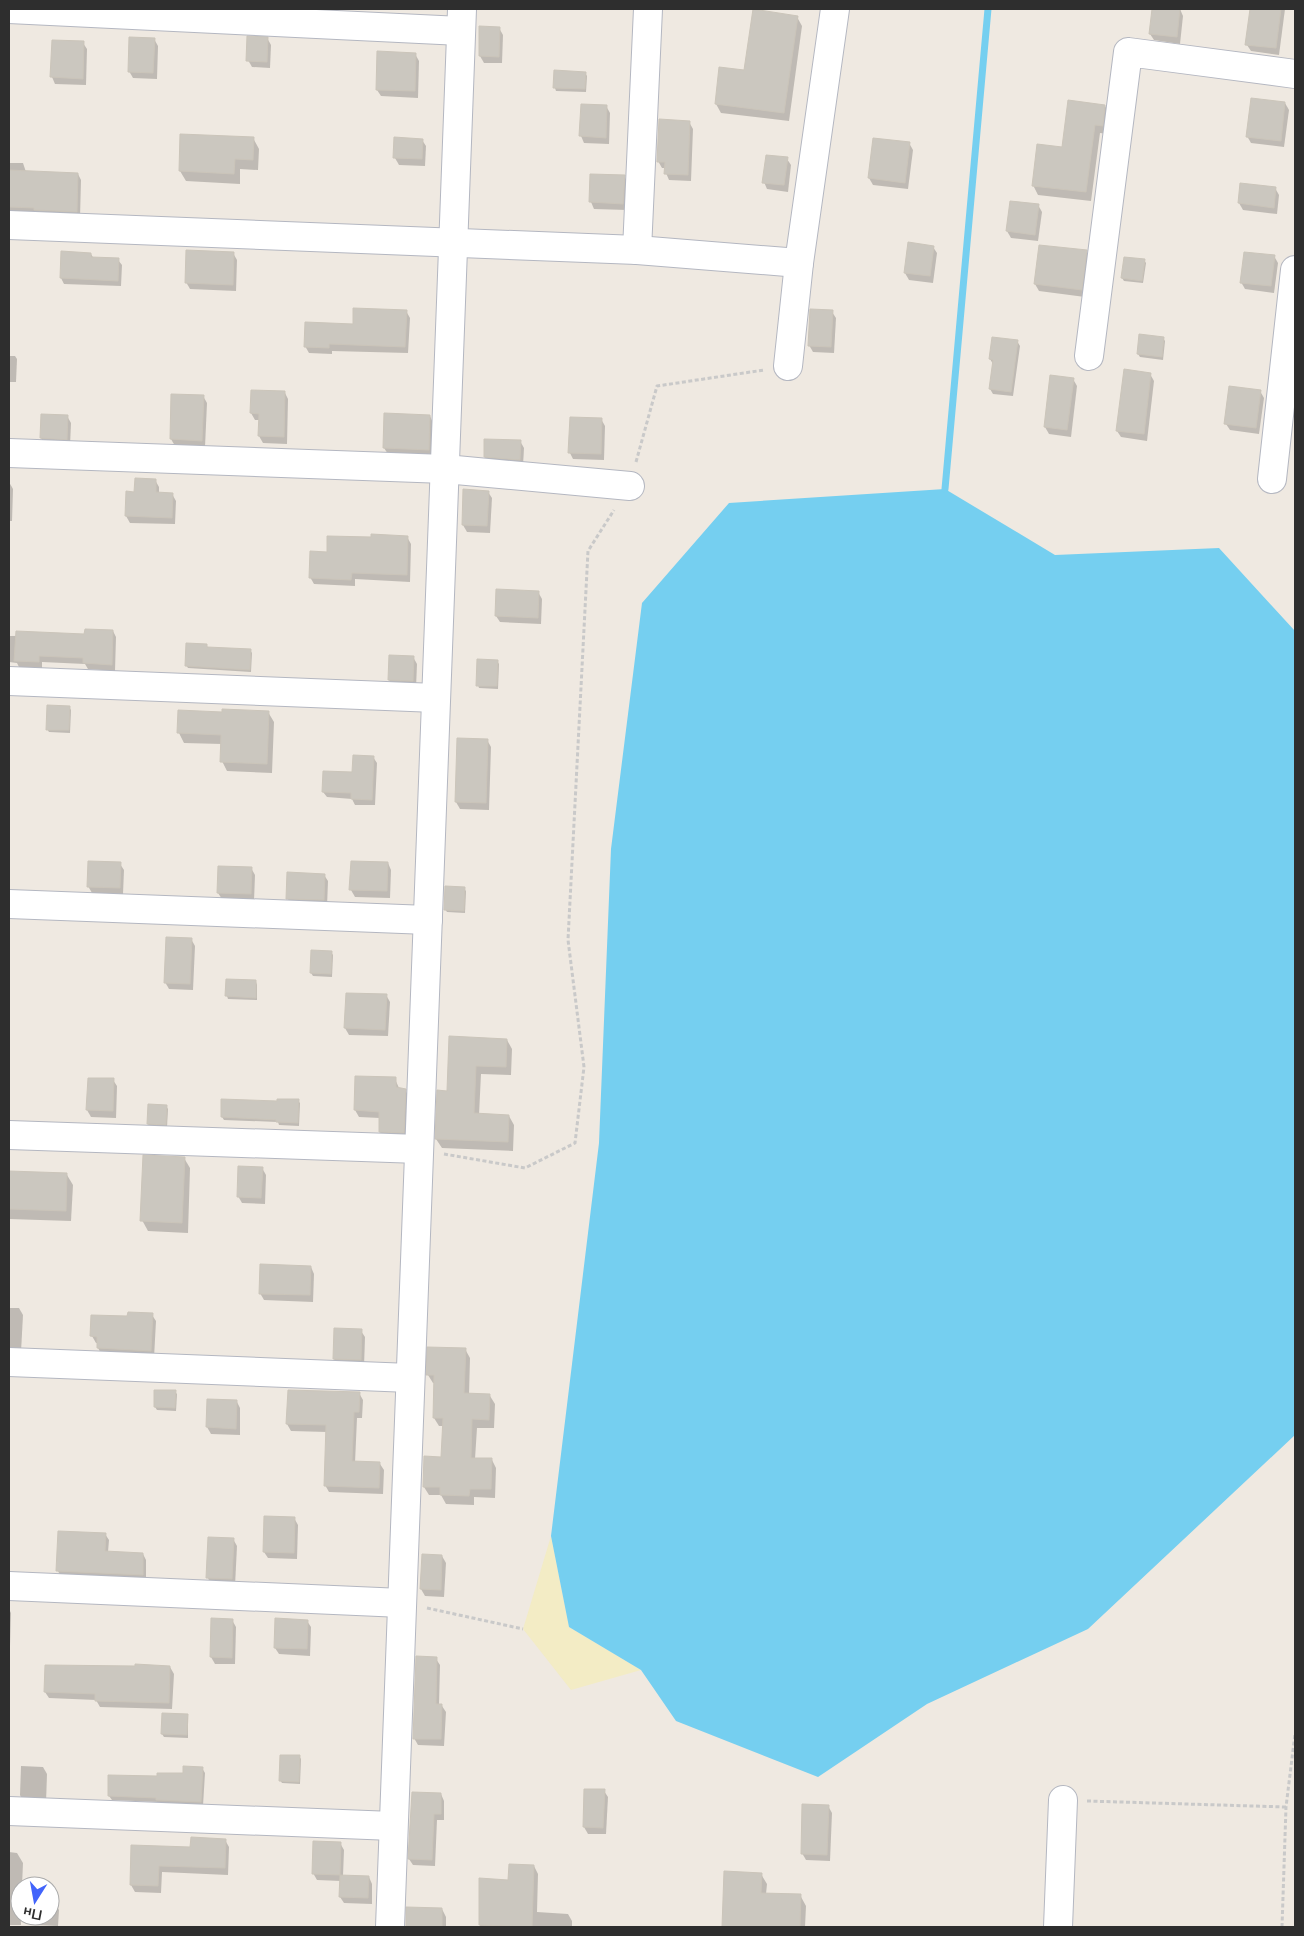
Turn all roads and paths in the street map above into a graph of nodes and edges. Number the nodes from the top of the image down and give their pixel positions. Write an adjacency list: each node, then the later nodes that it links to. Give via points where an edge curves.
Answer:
1 (9, 9): 4 (street)
2 (648, 9): 8 (street)
3 (835, 9): 9 (street)
4 (462, 20): 7 (street)
5 (1295, 74): 12 (street, via 1128,52)
6 (9, 226): 7 (street)
7 (454, 243): 8 (street); 15 (street)
8 (637, 250): 9 (street)
9 (798, 263): 13 (street)
10 (1295, 270): 11 (street)
11 (1292, 320): 16 (street)
12 (1089, 356)
13 (788, 366): 17 (path, via 657,386)
14 (9, 453): 15 (street)
15 (445, 468): 17 (street); 19 (street)
16 (1272, 479)
17 (630, 486): 23 (path, via 588,552 568,940 584,1067 575,1143 526,1168)
18 (9, 681): 19 (street)
19 (436, 698): 21 (street)
20 (9, 904): 21 (street)
21 (428, 920): 23 (street)
22 (9, 1135): 23 (street)
23 (419, 1149): 25 (street)
24 (9, 1362): 25 (street)
25 (410, 1378): 27 (street)
26 (9, 1586): 27 (street)
27 (402, 1603): 28 (path); 33 (street)
28 (522, 1628)
29 (1295, 1734): 31 (path)
30 (1063, 1800): 31 (path); 35 (street)
31 (1286, 1807): 36 (path)
32 (9, 1811): 33 (street)
33 (393, 1826): 34 (street)
34 (390, 1927)
35 (1058, 1927)
36 (1282, 1927)

